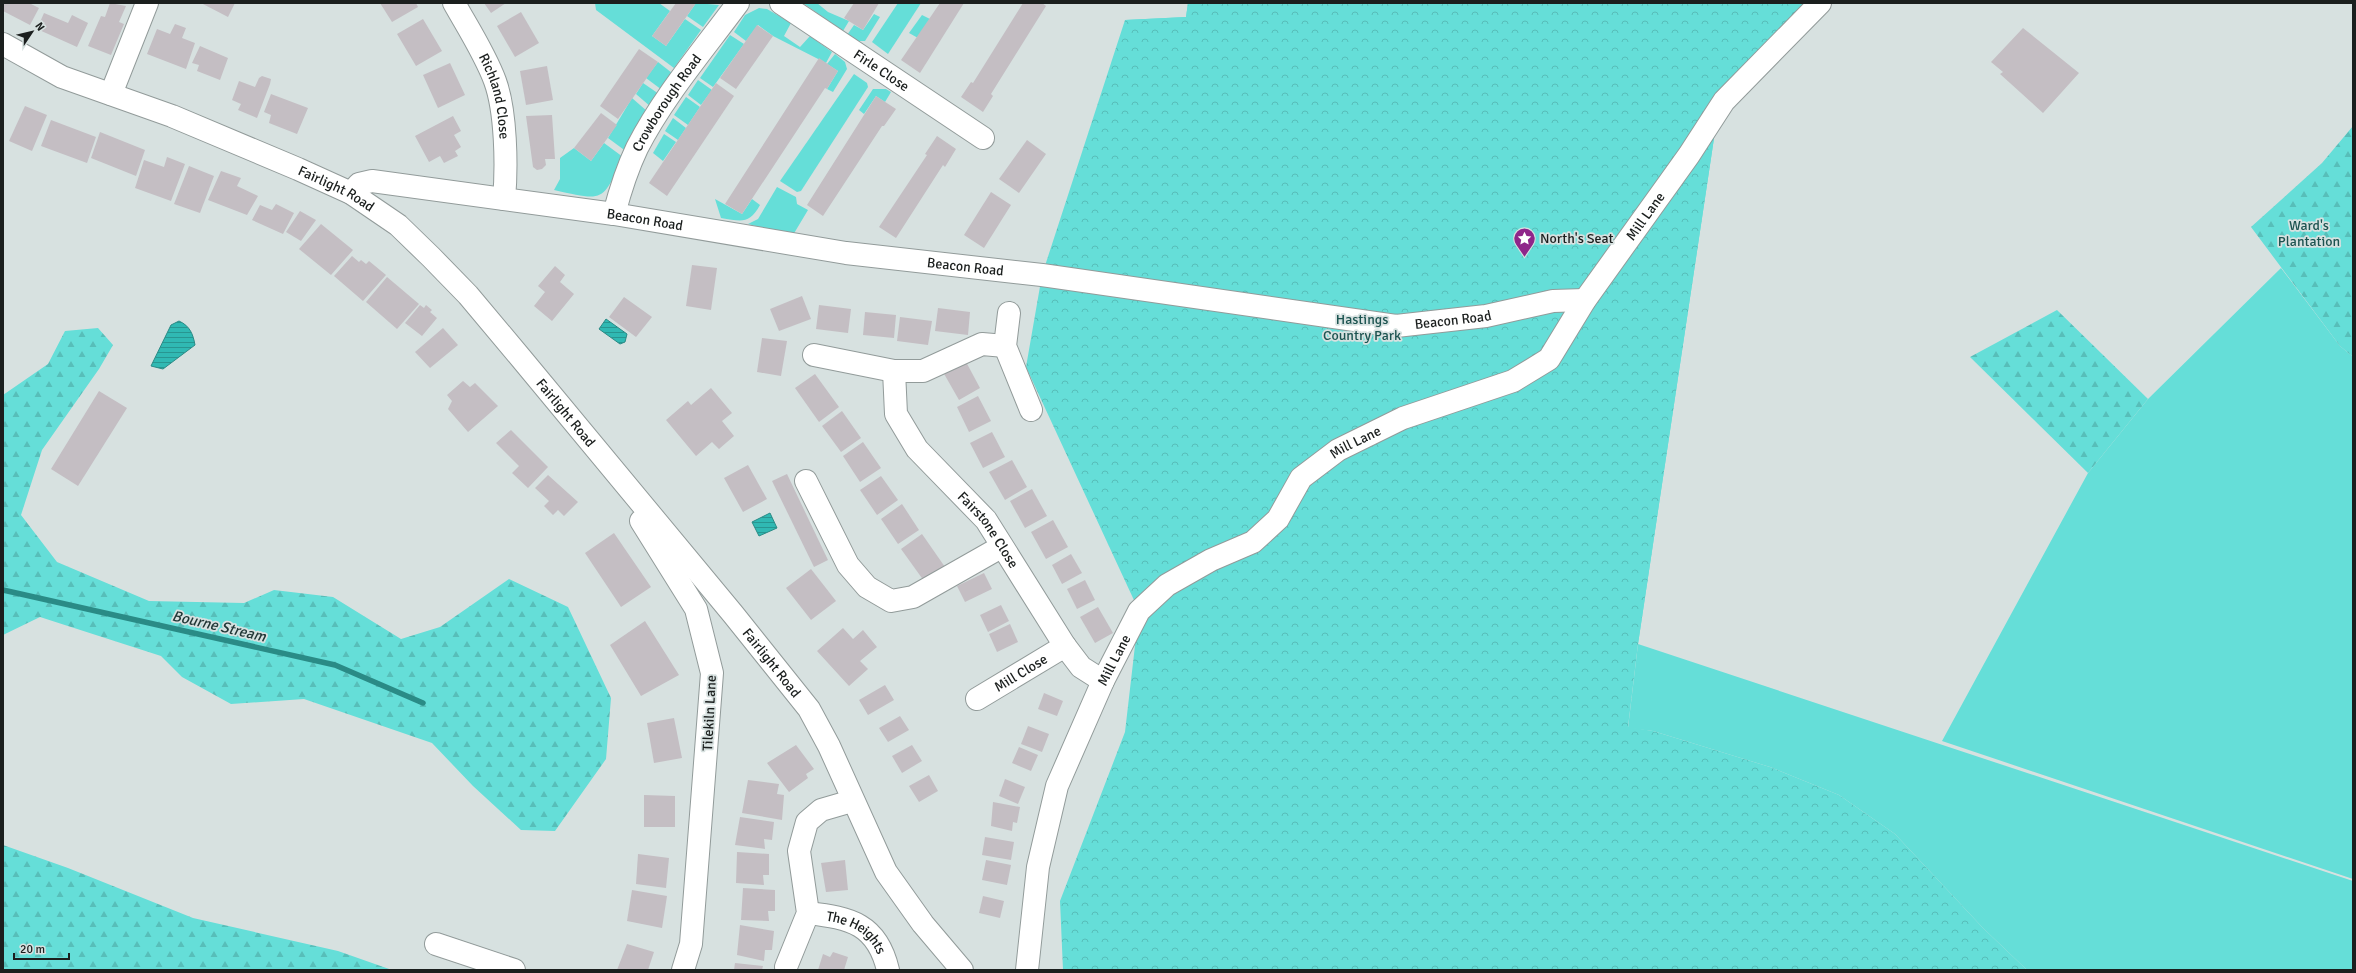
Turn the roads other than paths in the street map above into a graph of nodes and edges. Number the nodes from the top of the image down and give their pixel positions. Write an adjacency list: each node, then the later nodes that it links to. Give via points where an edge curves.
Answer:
1 (147, 3): 7 (street)
2 (454, 3): 10 (street, Richland Close, via 489,67 501,101)
3 (738, 3): 11 (street, Crowborough Road, via 668,98 637,147 622,183)
4 (781, 3): 8 (street, Firle Close)
5 (1820, 3): 12 (street, Mill Lane, via 1724,101 1690,154)
6 (3, 45): 7 (street, Fairlight Road, via 62,77)
7 (111, 94): 9 (street, Fairlight Road, via 298,168)
8 (983, 138)
9 (351, 193): 10 (street, Beacon Road, via 359,184 372,180); 18 (street, Fairlight Road, via 398,225 468,296)
10 (504, 199): 11 (street, Beacon Road)
11 (614, 214): 12 (street, Beacon Road, via 846,253 1042,275 1396,326 1486,316 1553,301)
12 (1585, 300): 22 (street, Mill Lane, via 1549,360 1513,380 1403,418 1338,450 1301,478 1278,519 1253,542 1211,560 1167,586 1139,611)
13 (1009, 313): 14 (street)
14 (1005, 346): 16 (street, via 982,344 923,371); 17 (street)
15 (814, 356): 16 (street)
16 (894, 371): 20 (street, Fairstone Close, via 896,414 917,449 986,520)
17 (1031, 410)
18 (619, 477): 24 (street, Fairlight Road, via 809,709 829,746); 29 (street, Tilekiln Lane, via 636,513 696,609 712,673 691,944)
19 (806, 482): 20 (street, via 848,565 867,587 891,601 913,597)
20 (1001, 547): 21 (street, Fairstone Close)
21 (1065, 646): 22 (street, Fairstone Close, via 1081,667); 23 (street, Mill Close)
22 (1103, 681): 32 (street, Mill Lane, via 1057,786 1047,821 1038,867)
23 (977, 699)
24 (852, 801): 25 (street, The Heights, via 821,810 807,822 799,851); 31 (street, Fairlight Road, via 886,872 923,924)
25 (808, 913): 27 (street, The Heights); 30 (street, The Heights, via 838,917 863,927 883,950)
26 (436, 944): 28 (street)
27 (786, 967)
28 (514, 970)
29 (683, 970)
30 (888, 970)
31 (962, 970)
32 (1027, 970)

